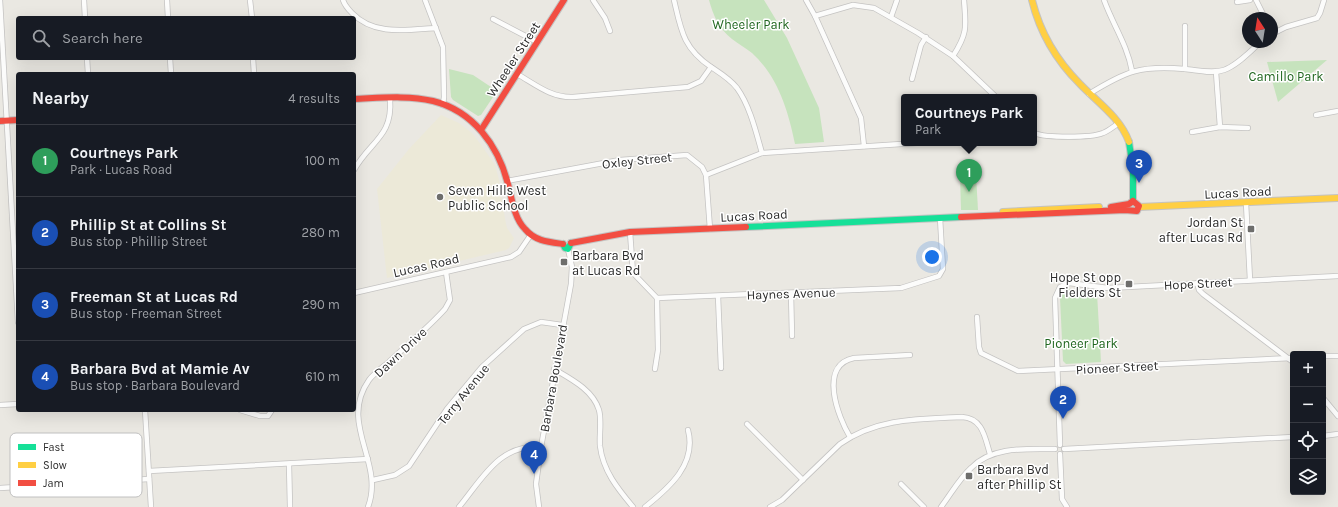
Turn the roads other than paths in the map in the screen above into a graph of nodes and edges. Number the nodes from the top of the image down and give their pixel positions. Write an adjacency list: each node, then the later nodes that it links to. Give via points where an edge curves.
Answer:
1 (0, 0): 55 (street)
2 (84, 0): 20 (street)
3 (167, 0): 21 (street)
4 (250, 0): 22 (street)
5 (343, 0): 23 (street, via 344,5)
6 (425, 0): 29 (street)
7 (564, 0): 33 (street, Wheeler Street)
8 (593, 0): 30 (street)
9 (674, 0): 39 (street, via 684,38 695,54)
10 (806, 0): 24 (street)
11 (897, 0): 26 (street)
12 (964, 0): 35 (street, via 966,25 963,41)
13 (1032, 0): 49 (street, via 1037,19 1052,52 1066,71)
14 (1104, 0): 41 (street, via 1126,45)
15 (1250, 0): 18 (street)
16 (1256, 0): 19 (street)
17 (1324, 0): 31 (street, via 1317,18)
18 (1237, 2)
19 (1262, 12)
20 (85, 16)
21 (168, 16)
22 (252, 16)
23 (355, 16)
24 (815, 16): 26 (street, via 845,6 858,5 874,8); 64 (street, via 862,118)
25 (356, 17): 29 (street, via 375,28)
26 (891, 17): 32 (street)
27 (493, 19): 33 (street)
28 (1185, 26): 40 (street)
29 (436, 28): 52 (street, via 443,47)
30 (610, 31)
31 (1278, 31)
32 (926, 37): 35 (street); 47 (street, via 921,45)
33 (537, 42): 46 (street, Wheeler Street)
34 (1254, 48): 45 (street, via 1232,66)
35 (953, 56): 48 (street)
36 (87, 60): 42 (street)
37 (170, 60): 43 (street)
38 (253, 60): 44 (street)
39 (712, 68): 46 (street, via 701,81 688,87 573,97 550,93); 65 (street, via 729,80 742,95)
40 (1184, 69): 41 (street, via 1159,67); 45 (street)
41 (1132, 70): 49 (street)
42 (88, 72)
43 (171, 72)
44 (254, 72)
45 (1216, 72): 58 (street)
46 (517, 74): 60 (street, Wheeler Street)
47 (912, 79)
48 (993, 94)
49 (1089, 94): 57 (street)
50 (390, 98): 51 (street); 52 (street, via 423,99); 66 (street, via 391,115 388,126)
51 (356, 101)
52 (443, 105): 60 (street, via 463,115)
53 (1338, 111): 54 (street)
54 (1316, 115)
55 (3, 120): 56 (street); 83 (street)
56 (16, 120)
57 (1119, 122): 62 (street, via 1098,135 1050,137); 70 (street, via 1128,138 1131,153)
58 (1220, 127): 59 (street); 61 (street)
59 (1248, 128)
60 (481, 130): 68 (street, via 496,150)
61 (1192, 132)
62 (1037, 134)
63 (901, 144): 64 (street)
64 (864, 146): 65 (street)
65 (762, 153): 67 (street)
66 (356, 167)
67 (706, 175): 68 (street, Oxley Street, via 702,167 687,155 620,160); 75 (street)
68 (507, 181): 77 (street, via 515,213 523,229)
69 (1338, 198): 71 (street, Lucas Road)
70 (1131, 202): 72 (street, via 1138,203); 73 (street); 74 (street, Lucas Road, via 1114,207)
71 (1246, 203): 72 (street, Lucas Road); 81 (street)
72 (1139, 207): 73 (street, via 1136,212)
73 (1130, 211): 74 (street, Lucas Road)
74 (940, 218): 75 (street, Lucas Road); 84 (street, Haynes Avenue, via 943,269 939,276 901,288)
75 (710, 228): 76 (street, Lucas Road)
76 (630, 232): 78 (street, Lucas Road); 87 (street, via 633,273)
77 (530, 236): 78 (street, Lucas Road, via 543,243); 79 (street, Lucas Road, via 515,255)
78 (567, 245): 89 (street, Barbara Boulevard, via 572,274)
79 (446, 272): 85 (street, Lucas Road); 119 (street, Dawn Drive, via 450,300 445,309 370,380 362,395 358,409)
80 (1338, 276): 81 (street, Hope Street)
81 (1250, 280): 82 (street, Hope Street)
82 (1197, 283): 94 (street, via 1203,294); 99 (street, Hope Street, via 1108,288 1069,283 1060,287 1055,298)
83 (16, 291)
84 (790, 292): 86 (street, Haynes Avenue); 90 (street)
85 (356, 293)
86 (718, 296): 87 (street, Haynes Avenue); 96 (street)
87 (657, 298): 98 (street, via 658,350)
88 (977, 317): 99 (street, Pioneer Street, via 980,350 984,355 1018,371)
89 (562, 325): 97 (street, Barbara Boulevard); 124 (street, Terry Avenue, via 540,322 524,329 482,367 447,409 409,466 395,475)
90 (792, 336)
91 (910, 355): 111 (street, via 854,358 839,366 835,375 835,402)
92 (1326, 356): 93 (street)
93 (1338, 356)
94 (1290, 357)
95 (1290, 358): 99 (street, Pioneer Street)
96 (721, 368)
97 (554, 369): 114 (street, Barbara Boulevard); 135 (street, via 577,382 591,396 599,410 600,447 606,467 614,485)
98 (655, 369)
99 (1057, 370): 113 (street)
100 (1326, 402): 106 (street)
101 (16, 404): 102 (street)
102 (0, 405)
103 (145, 412): 121 (street)
104 (247, 412): 105 (street, via 260,416 268,416)
105 (271, 412)
106 (1338, 416)
107 (747, 424): 125 (street)
108 (688, 430): 136 (street, via 690,445 681,471 671,484)
109 (1338, 434): 110 (street)
110 (1326, 436)
111 (850, 437): 117 (street, via 889,422 968,417 976,420 981,428); 125 (street)
112 (1290, 437): 115 (street)
113 (1060, 445): 115 (street); 116 (street, via 1056,446)
114 (541, 446): 133 (street, via 522,447 502,456); 134 (street, Barbara Boulevard, via 536,484)
115 (1064, 449): 118 (street)
116 (1055, 450): 117 (street); 118 (street)
117 (990, 454): 139 (street, via 969,469)
118 (1060, 454): 129 (street, via 1062,500)
119 (368, 459): 120 (street); 124 (street, Dawn Drive)
120 (289, 464): 121 (street); 131 (street)
121 (149, 471): 123 (street)
122 (142, 479): 123 (street)
123 (149, 479): 130 (street)
124 (373, 480): 132 (street, Dawn Drive)
125 (803, 480): 137 (street, via 782,500)
126 (901, 484): 138 (street)
127 (10, 487): 128 (street)
128 (0, 488)
129 (1066, 506)
130 (151, 507)
131 (290, 507)
132 (368, 507)
133 (459, 507)
134 (539, 507)
135 (633, 507)
136 (645, 507)
137 (770, 507)
138 (924, 507)
139 (941, 507)

